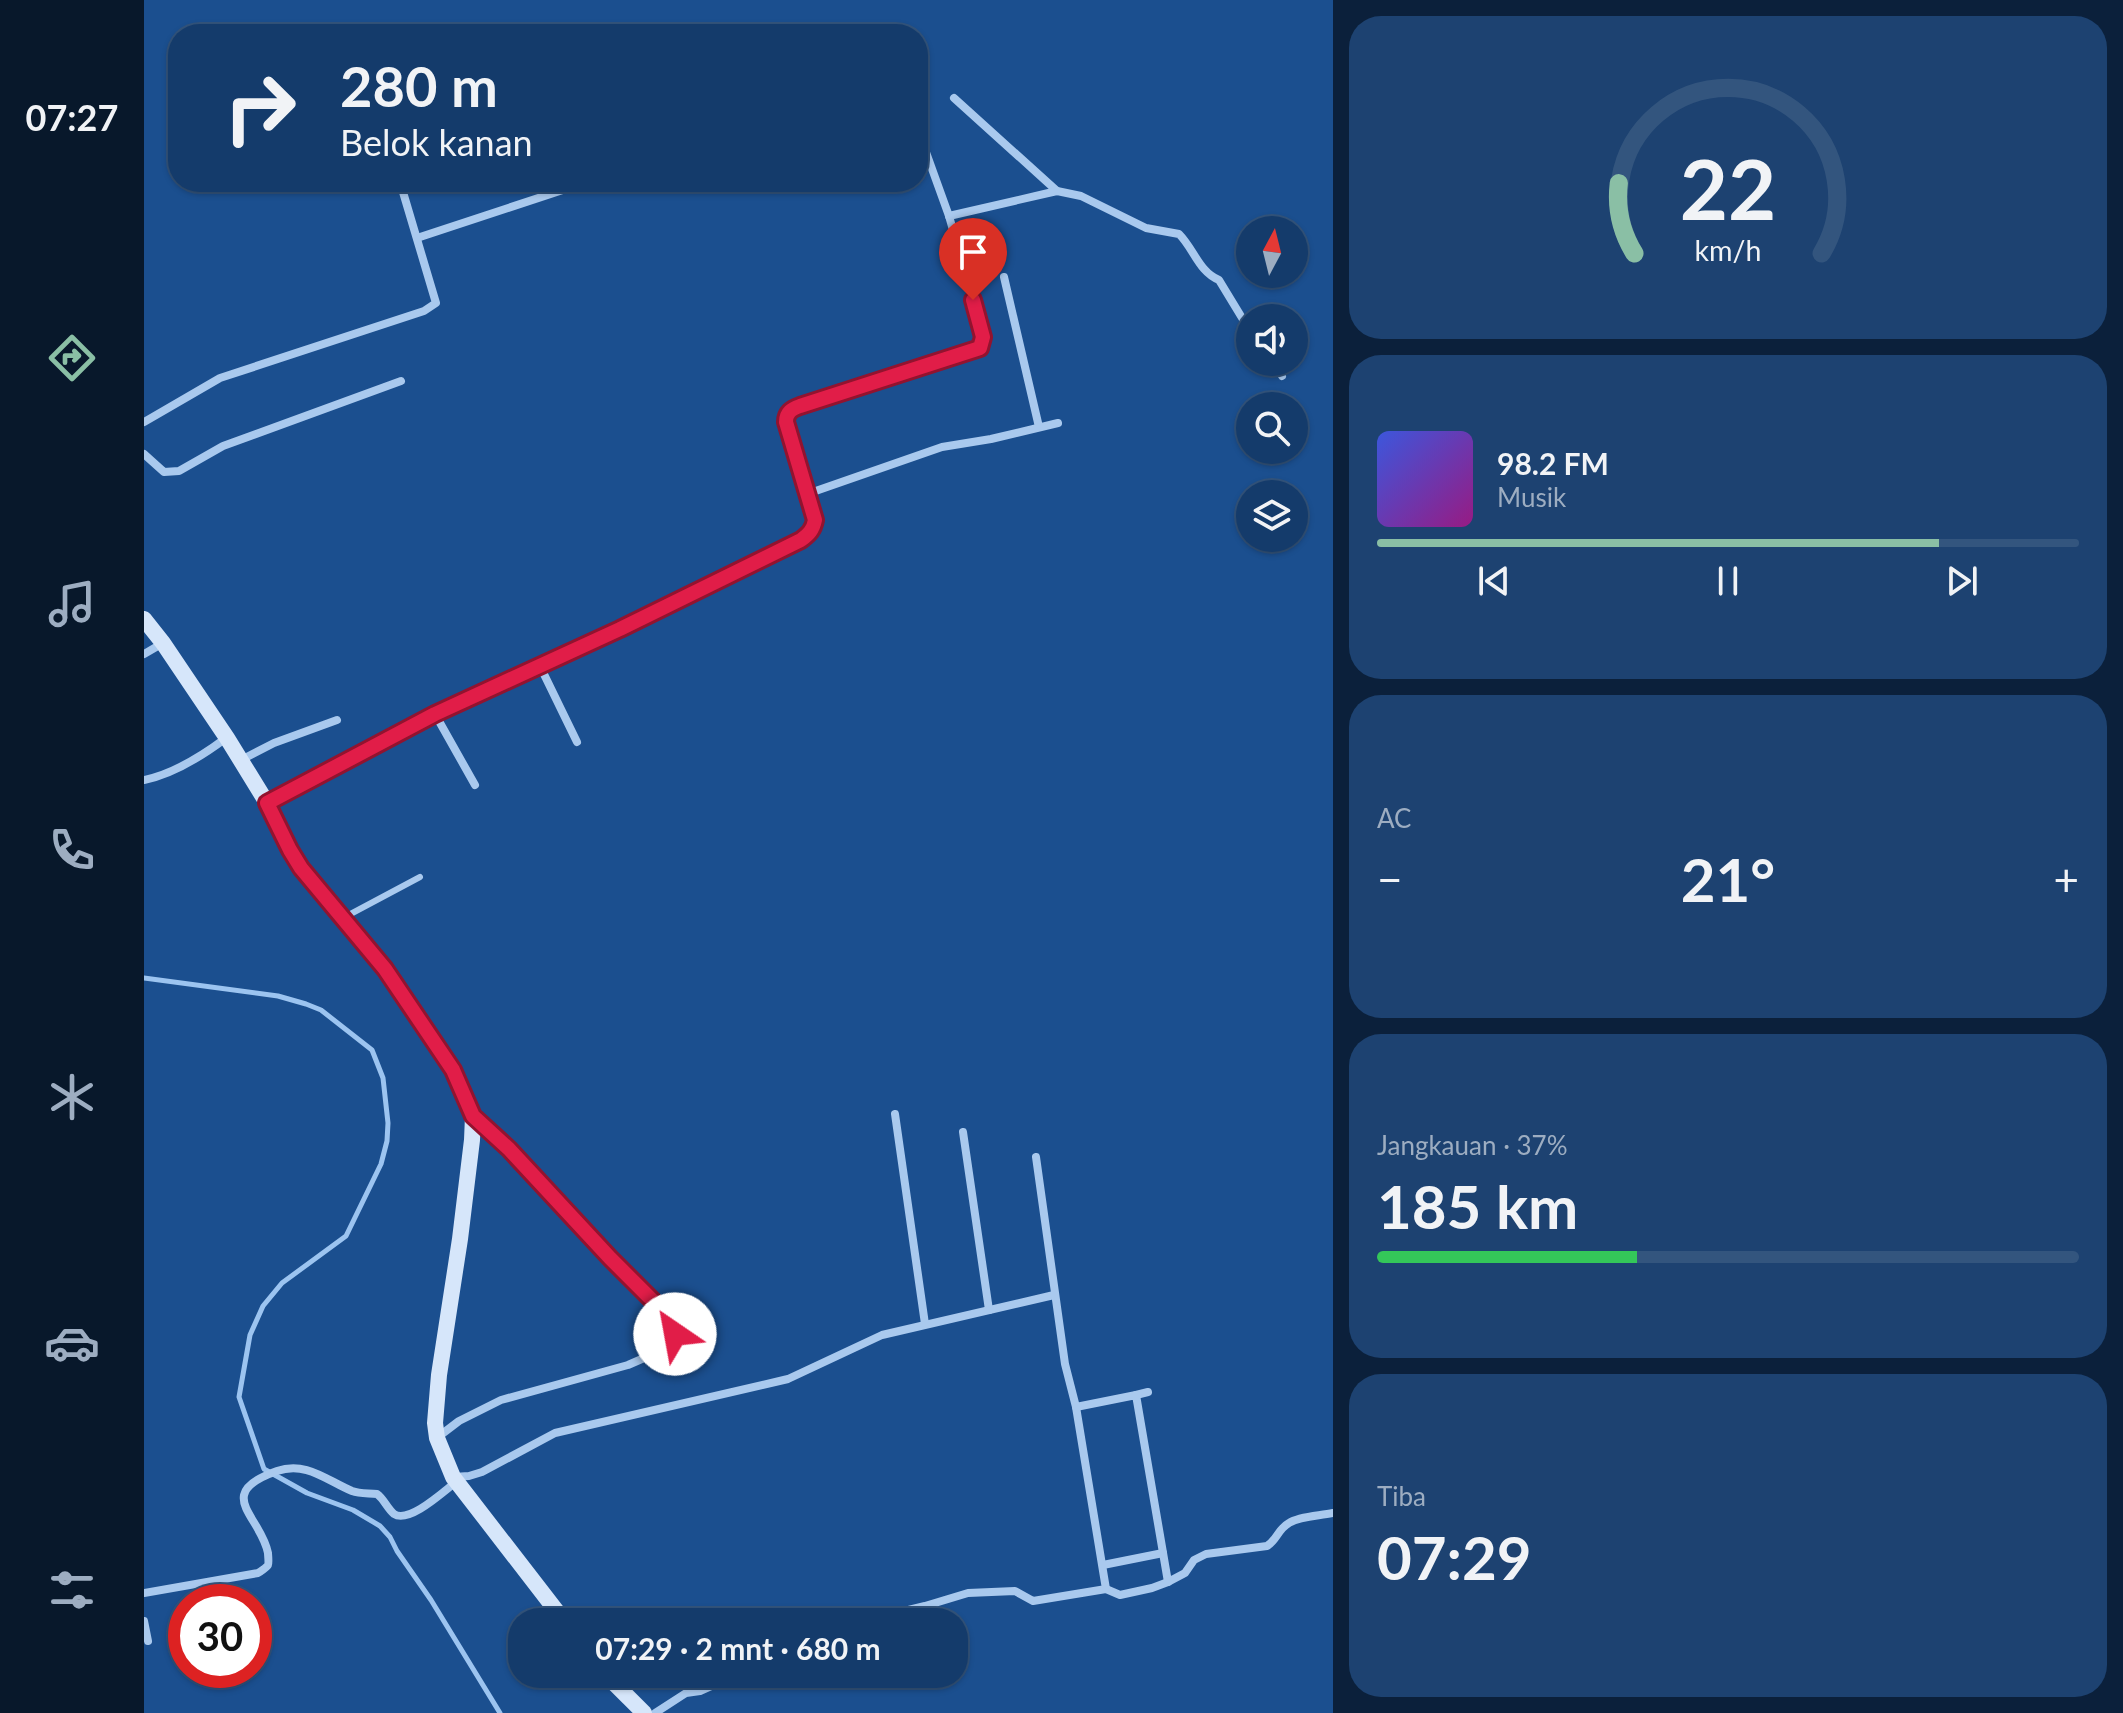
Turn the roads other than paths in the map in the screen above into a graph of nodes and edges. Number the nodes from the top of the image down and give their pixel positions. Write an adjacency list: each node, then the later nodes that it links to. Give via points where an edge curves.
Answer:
1 (954, 98): 3 (street)
2 (928, 158): 6 (street)
3 (1057, 191): 6 (street); 11 (street, via 1081,196 1146,228 1179,234)
4 (403, 192): 7 (street)
5 (557, 192): 7 (street)
6 (949, 216): 9 (street)
7 (417, 238): 13 (street, via 436,303 220,378)
8 (998, 266): 9 (street)
9 (965, 271): 17 (street, via 983,337 980,348 789,411 786,422)
10 (1004, 277): 15 (street)
11 (1236, 308)
12 (401, 381): 16 (street, via 223,446 179,471 164,472)
13 (144, 422)
14 (1058, 423): 15 (street)
15 (1039, 427): 17 (street, via 942,447)
16 (144, 454)
17 (807, 494): 21 (street, via 815,520 801,540)
18 (144, 619): 19 (street)
19 (163, 643): 20 (street); 24 (street)
20 (144, 654)
21 (540, 666): 22 (street); 25 (street)
22 (435, 714): 28 (street); 29 (street)
23 (337, 720): 26 (street)
24 (227, 738): 26 (street); 27 (street, via 204,755)
25 (577, 742)
26 (240, 760): 29 (street)
27 (144, 780)
28 (475, 785)
29 (267, 803): 31 (street, via 301,868)
30 (420, 877): 31 (lane)
31 (343, 918): 33 (street, via 385,969 453,1070)
32 (895, 1114): 38 (street)
33 (473, 1116): 42 (street, via 439,1375); 42 (street, via 666,1314 675,1334 667,1348 628,1365 501,1400)
34 (963, 1132): 37 (street)
35 (1036, 1157): 36 (street)
36 (1054, 1295): 37 (street); 41 (street)
37 (989, 1310): 38 (street)
38 (925, 1324): 43 (street, via 869,1340 788,1379 555,1433 482,1472)
39 (1148, 1392): 40 (street)
40 (1136, 1395): 41 (street); 45 (street)
41 (1076, 1407): 46 (street)
42 (437, 1438): 43 (street)
43 (454, 1479): 49 (street, via 402,1516 377,1494 353,1492 303,1468 285,1468 247,1486 245,1510 265,1542 265,1568); 50 (street)
44 (1333, 1513): 47 (street, via 1290,1522 1267,1546 1206,1554)
45 (1163, 1553): 46 (street); 47 (street)
46 (1103, 1565): 48 (street)
47 (1168, 1582): 48 (street, via 1120,1595)
48 (1106, 1589): 51 (street, via 1033,1601 1015,1591 968,1593)
49 (144, 1593)
50 (554, 1608)
51 (917, 1608)
52 (144, 1621): 53 (street)
53 (148, 1641)
54 (619, 1688): 56 (street)
55 (707, 1688): 57 (street, via 686,1693)
56 (644, 1713)
57 (655, 1713)

